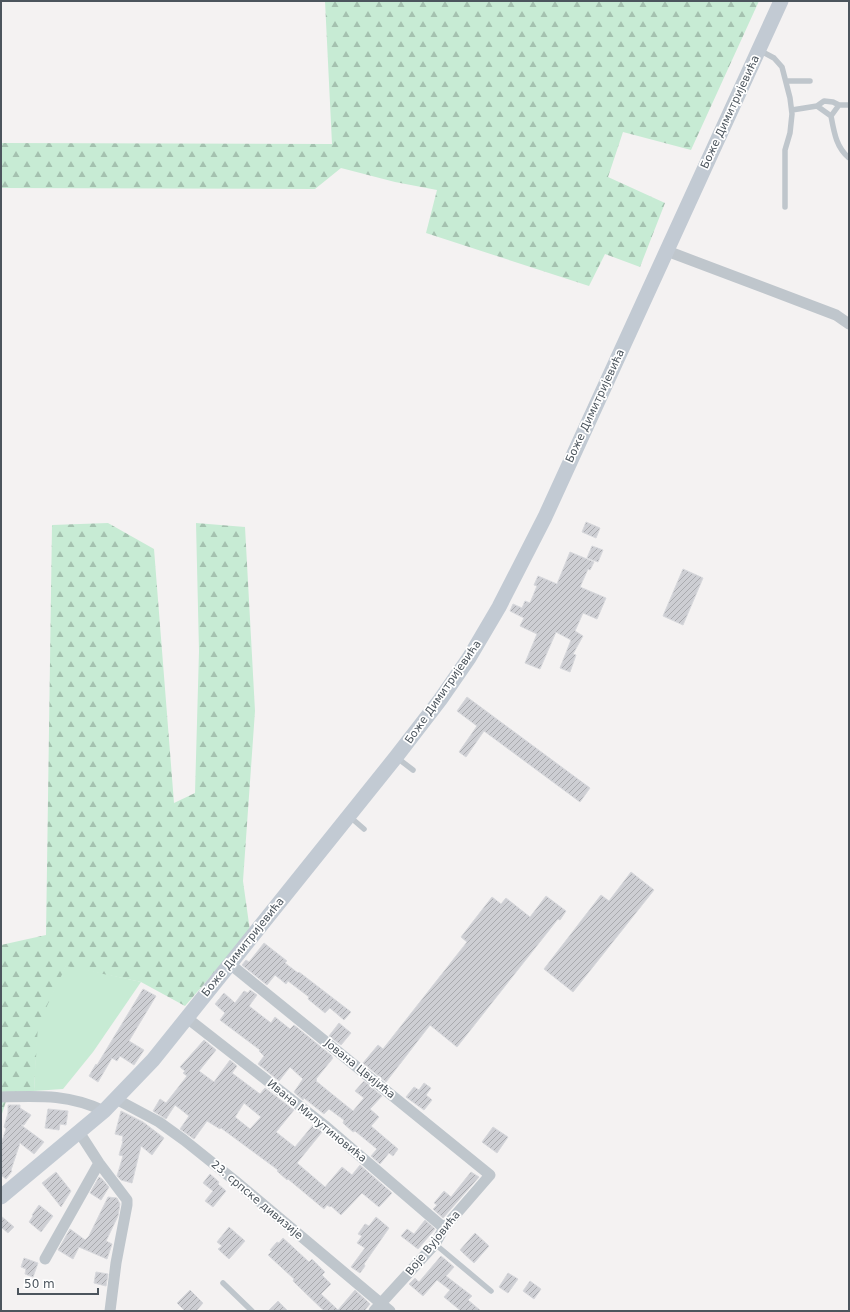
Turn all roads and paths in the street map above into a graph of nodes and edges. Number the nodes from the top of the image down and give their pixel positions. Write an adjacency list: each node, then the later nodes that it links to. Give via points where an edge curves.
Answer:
1 (781, 1): 2 (main road, Боже Димитријевића)
2 (759, 50): 3 (lane, via 774,58 782,67); 12 (main road, Боже Димитријевића)
3 (786, 81): 4 (lane); 8 (lane)
4 (810, 81)
5 (839, 105): 6 (lane); 7 (lane, via 824,102); 9 (lane)
6 (849, 105)
7 (817, 106): 8 (lane); 9 (lane)
8 (792, 110): 11 (lane, via 785,150)
9 (831, 116): 10 (lane, via 836,141)
10 (849, 158)
11 (785, 207)
12 (667, 251): 13 (street, via 836,315); 14 (main road, Боже Димитријевића, via 545,517 499,607 456,677)
13 (849, 324)
14 (396, 757): 15 (lane); 16 (main road, Боже Димитријевића)
15 (412, 770)
16 (348, 816): 17 (lane); 18 (main road, Боже Димитријевића)
17 (364, 829)
18 (230, 964): 19 (main road, Боже Димитријевића); 25 (street, Јована Цвијића)
19 (187, 1018): 21 (main road, Боже Димитријевића, via 153,1060); 27 (street, Ивана Милутиновића, via 324,1125)
20 (1, 1097): 22 (street, via 42,1096 71,1099 88,1103)
21 (116, 1099): 22 (main road, Боже Димитријевића); 32 (street, 23. српске дивизије, via 184,1140 234,1180)
22 (104, 1111): 23 (main road, Боже Димитријевића)
23 (78, 1132): 24 (street); 26 (main road, Боже Димитријевића)
24 (99, 1164): 29 (street); 33 (street, via 127,1200)
25 (490, 1175): 27 (street, Воје Вујовића)
26 (1, 1198)
27 (444, 1228): 28 (street, Воје Вујовића)
28 (435, 1244): 31 (lane); 32 (street, Воје Вујовића)
29 (45, 1259)
30 (223, 1283): 34 (lane)
31 (491, 1291)
32 (378, 1307): 35 (street, 23. српске дивизије)
33 (110, 1311)
34 (252, 1311)
35 (390, 1311)

